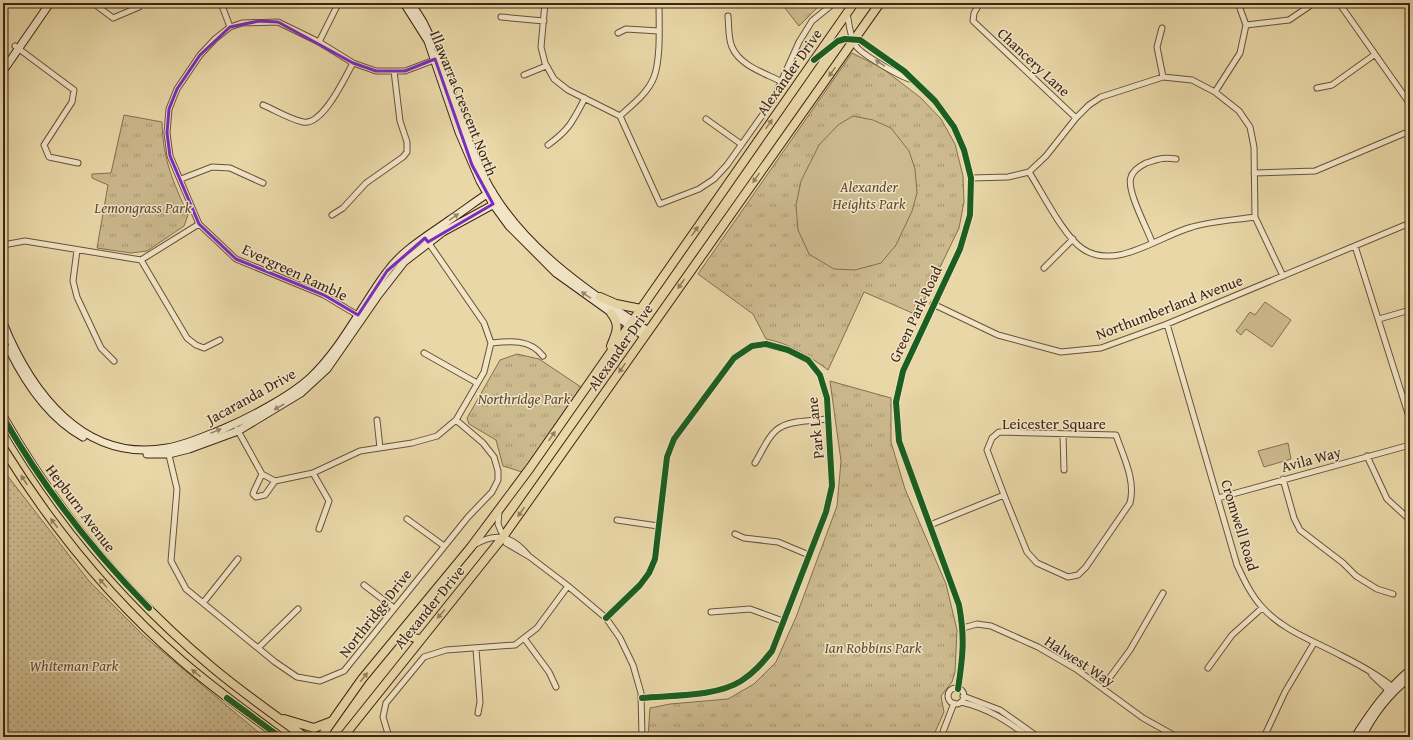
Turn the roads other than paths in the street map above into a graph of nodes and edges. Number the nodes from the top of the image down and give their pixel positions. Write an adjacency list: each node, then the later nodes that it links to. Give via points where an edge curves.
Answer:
1 (46, 3): 29 (street)
2 (50, 3): 29 (street)
3 (93, 3): 17 (street, via 113,18)
4 (221, 3): 23 (street)
5 (337, 3): 28 (street)
6 (404, 3): 31 (street, Illawarra Crescent North)
7 (411, 3): 31 (street, Illawarra Crescent North, via 426,26)
8 (545, 3): 21 (street)
9 (659, 3): 25 (street)
10 (834, 3): 40 (street, via 812,21 799,42)
11 (854, 3): 18 (main road, Alexander Drive)
12 (880, 3): 27 (main road, Alexander Drive)
13 (980, 3): 47 (street, Chancery Lane, via 973,21)
14 (1238, 3): 22 (street)
15 (1314, 3): 22 (street, via 1289,20)
16 (1339, 3): 30 (street)
17 (139, 7)
18 (847, 13): 27 (street); 32 (main road, Alexander Drive)
19 (728, 16): 40 (street, via 732,47 740,58)
20 (501, 17): 21 (street)
21 (544, 21): 35 (street, via 541,47)
22 (1246, 25): 42 (street, via 1240,53)
23 (230, 27): 28 (street, Evergreen Ramble, via 248,22 278,22); 57 (street, Evergreen Ramble, via 215,38 200,55 177,89 169,109 167,133 170,156)
24 (1162, 28): 39 (street, via 1157,47)
25 (659, 31): 26 (street, via 626,29); 46 (street, via 654,78 643,95)
26 (618, 33)
27 (854, 40): 32 (street, via 838,41); 56 (street, Green Park Road, via 860,40 904,72 935,101 954,127 964,150); 84 (main road, Alexander Drive, one-way to 84)
28 (318, 42): 33 (street, Evergreen Ramble)
29 (17, 48): 34 (street); 36 (street); 53 (street, via 74,90 72,102 44,145 49,157)
30 (1374, 55): 41 (street, via 1332,85); 44 (street)
31 (438, 59): 37 (street, Evergreen Ramble, via 405,71); 59 (street, Illawarra Crescent North, via 472,165)
32 (814, 60): 76 (main road, Alexander Drive, one-way to 32)
33 (353, 63): 37 (street, Evergreen Ramble, via 376,71); 45 (street, via 327,108 314,119 304,122)
34 (3, 64)
35 (546, 66): 38 (street); 43 (street, via 554,79)
36 (3, 71)
37 (394, 71): 61 (street, via 400,121 407,142 406,152 403,157 366,183 344,208)
38 (524, 75)
39 (1163, 77): 42 (street, via 1192,80); 47 (street, via 1101,97)
40 (782, 82): 50 (street, via 773,100)
41 (1317, 88)
42 (1215, 92): 55 (street, via 1239,111 1250,127 1254,147)
43 (584, 98): 46 (street); 51 (street, via 571,126)
44 (1410, 104)
45 (263, 105)
46 (620, 116): 50 (street, via 660,204 699,189 714,179)
47 (1076, 118): 54 (street, via 1046,156)
48 (706, 119): 50 (street)
49 (1410, 131): 55 (street, via 1315,172)
50 (741, 144)
51 (548, 145)
52 (1176, 160): 67 (street, via 1165,157 1142,165 1134,171 1130,179 1131,189)
53 (78, 163)
54 (1029, 172): 56 (street, via 1008,177); 65 (street)
55 (1254, 173): 62 (street)
56 (971, 178): 75 (street, Green Park Road, via 970,215 960,249)
57 (181, 179): 58 (street, via 212,167 230,168); 64 (street, Evergreen Ramble)
58 (263, 183)
59 (490, 193): 60 (street, Illawarra Crescent North); 66 (street, Jacaranda Drive, one-way to 59)
60 (496, 203): 66 (street, Jacaranda Drive); 74 (street, Illawarra Crescent North, via 533,244); 78 (street, Illawarra Crescent North, one-way to 60, via 543,262 509,226)
61 (332, 215)
62 (1255, 217): 67 (street, via 1192,227); 73 (street)
63 (1410, 223): 69 (street, Northumberland Avenue)
64 (198, 224): 71 (street); 79 (street, Evergreen Ramble, via 236,259 324,295)
65 (1073, 239): 67 (street, via 1083,249 1099,256 1117,257); 72 (street)
66 (426, 240): 79 (street, Jacaranda Drive, via 400,257 387,271); 87 (street, via 484,322)
67 (1152, 242)
68 (3, 245): 70 (street, via 25,241)
69 (1355, 246): 73 (street, Northumberland Avenue); 80 (street)
70 (77, 250): 71 (street); 91 (street, via 73,282 77,297 101,348)
71 (141, 260): 86 (street, via 188,338 204,348)
72 (1044, 268)
73 (1283, 276): 83 (street, Northumberland Avenue)
74 (600, 297): 76 (main road); 82 (street, Illawarra Crescent North)
75 (933, 304): 83 (street, Northumberland Avenue, via 998,335 1061,352 1101,348); 118 (street, Green Park Road, via 903,371 896,402 899,441)
76 (641, 309): 82 (main road, Alexander Drive)
77 (1410, 310): 80 (street)
78 (611, 313): 82 (street, Illawarra Crescent North); 90 (main road, via 617,327)
79 (360, 317): 98 (street, Jacaranda Drive, via 309,379); 99 (street, Jacaranda Drive, one-way to 99, via 327,369 311,385 280,407)
80 (1378, 319): 97 (street)
81 (3, 323): 104 (street, Jacaranda Drive, via 25,370 49,404 68,421 84,433 116,446)
82 (631, 323): 84 (street, Illawarra Crescent North); 90 (main road, Alexander Drive)
83 (1167, 324): 113 (street, Cromwell Road)
84 (646, 334): 122 (main road, Alexander Drive, one-way to 122)
85 (3, 335): 104 (street, Jacaranda Drive, via 19,369 36,394 53,415 74,432 113,450 146,454)
86 (220, 340)
87 (491, 343): 89 (street, via 527,343); 92 (street, via 484,372)
88 (424, 353): 92 (street)
89 (543, 356)
90 (608, 357): 114 (main road, Alexander Drive, one-way to 90)
91 (114, 361)
92 (477, 384): 96 (street)
93 (3, 416): 157 (main road, Hepburn Avenue, via 58,503 92,547 170,629 212,668)
94 (827, 419): 106 (street, via 780,427); 119 (street, Park Lane, via 827,398 820,375 808,360 788,350 766,344 752,346 741,352 674,439 667,457); 125 (street, Park Lane, via 832,455 832,486 826,512)
95 (377, 420): 103 (street)
96 (456, 420): 103 (street, via 437,436); 123 (street, Northridge Drive, via 483,443 494,457 498,480 492,492)
97 (1410, 420)
98 (234, 424): 99 (street); 104 (street, Jacaranda Drive, one-way to 98)
99 (238, 431): 104 (street, Jacaranda Drive, via 196,447); 109 (street)
100 (1063, 434): 107 (street); 112 (street, Leicester Square, via 999,432 992,438 987,450); 112 (street, Leicester Square, via 1116,435 1131,481 1130,503 1086,567 1078,575 1068,577 1038,563 1027,552)
101 (1410, 445): 105 (street, Avila Way)
102 (3, 448): 160 (main road, Hepburn Avenue, one-way to 102, via 192,670 118,599 62,535)
103 (380, 448): 108 (street, via 360,451)
104 (168, 451): 131 (street, Northridge Drive, via 177,489 171,561 186,588)
105 (1367, 456): 110 (street, Avila Way); 117 (street, via 1387,499)
106 (755, 463)
107 (1064, 470)
108 (313, 473): 111 (street); 120 (street, via 329,501)
109 (262, 474): 111 (street); 111 (street, via 254,491 256,497 265,495)
110 (1283, 479): 113 (street, Avila Way); 130 (street, via 1300,530 1356,576 1377,589)
111 (275, 481)
112 (1004, 495): 118 (street)
113 (1218, 498): 133 (street, Cromwell Road, via 1237,565 1248,588)
114 (500, 508): 122 (street, via 498,524); 124 (main road, Alexander Drive)
115 (407, 519): 123 (street)
116 (617, 520): 119 (street)
117 (1410, 520)
118 (930, 525): 139 (street, Green Park Road, via 960,605)
119 (658, 526): 136 (street, Park Lane, via 655,559 649,573)
120 (319, 529)
121 (734, 534): 125 (street, via 744,538 778,542)
122 (503, 537): 124 (street, via 485,539); 128 (street, via 506,543 530,557); 141 (main road, Alexander Drive, one-way to 141, via 465,587)
123 (444, 546): 132 (street, Northridge Drive)
124 (471, 546): 138 (main road, Alexander Drive)
125 (809, 555): 137 (street, Park Lane)
126 (238, 559): 131 (street)
127 (364, 585): 132 (street)
128 (568, 586): 136 (street); 140 (street, via 537,628)
129 (1163, 593): 149 (street, via 1130,650)
130 (1392, 594)
131 (203, 603): 143 (street, Northridge Drive)
132 (394, 608): 143 (street, Northridge Drive, via 344,671 320,681 297,677)
133 (1262, 608): 142 (street, Cromwell Road); 145 (street, via 1232,635)
134 (298, 609): 143 (street)
135 (712, 612): 137 (street, via 750,609)
136 (606, 618): 153 (street, via 634,665)
137 (783, 621): 153 (street, Park Lane, via 772,651 741,681 718,690)
138 (406, 626): 141 (main road, via 412,638); 158 (main road, Alexander Drive, one-way to 138)
139 (963, 628): 149 (street, Halwest Way, via 977,624 991,626 1038,647); 150 (street, Green Park Road, via 964,650)
140 (524, 638): 144 (street, via 515,645); 148 (street, via 549,672)
141 (420, 639): 159 (main road, Alexander Drive)
142 (1314, 643): 151 (street, Cromwell Road, via 1340,654 1370,672); 171 (street, via 1284,692)
143 (258, 648)
144 (476, 649): 156 (street, via 480,702); 165 (street, via 446,650 424,657 386,703 383,717)
145 (1208, 668)
146 (1410, 670): 151 (street)
147 (1410, 677): 151 (street)
148 (556, 687)
149 (1102, 688): 170 (street, Halwest Way, via 1142,718)
150 (958, 689): 152 (street); 155 (street, via 953,689 948,694)
151 (1392, 690): 172 (street, via 1371,710); 173 (street)
152 (963, 696): 154 (street); 169 (street, via 996,708)
153 (642, 698): 166 (street)
154 (961, 702): 155 (street); 168 (street, via 991,711)
155 (954, 703): 167 (street)
156 (478, 713)
157 (277, 717): 158 (main road, via 314,728); 161 (main road, Hepburn Avenue)
158 (332, 720): 162 (main road, Alexander Drive)
159 (352, 725): 163 (main road, Alexander Drive); 164 (main road)
160 (280, 737)
161 (305, 737)
162 (320, 737)
163 (343, 737)
164 (349, 737)
165 (389, 737)
166 (642, 737)
167 (941, 737)
168 (1029, 737)
169 (1038, 737)
170 (1177, 737)
171 (1264, 737)
172 (1355, 737)
173 (1362, 737)

